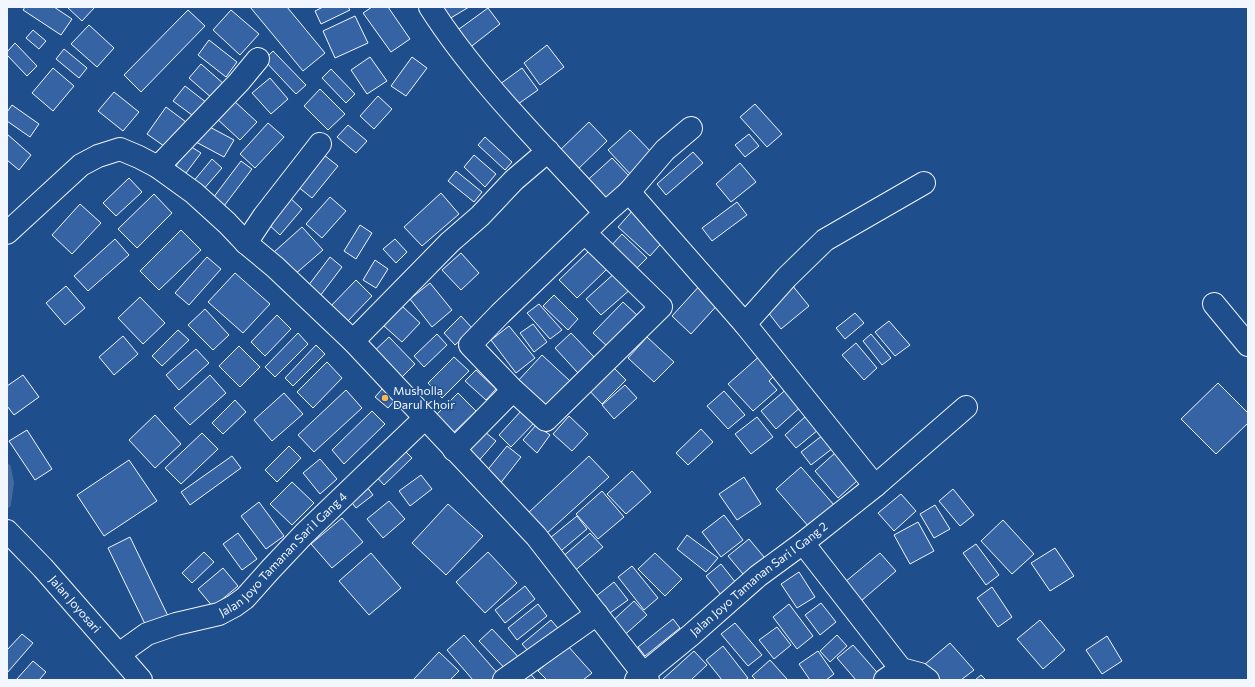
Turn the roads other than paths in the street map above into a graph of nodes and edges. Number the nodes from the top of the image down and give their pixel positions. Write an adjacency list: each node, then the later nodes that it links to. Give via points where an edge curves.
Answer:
1 (430, 7): 5 (street, via 496,96)
2 (258, 59): 6 (street)
3 (691, 128): 8 (street, via 665,150)
4 (320, 144): 12 (street)
5 (548, 151): 9 (street); 15 (street, via 450,242)
6 (158, 167): 11 (street, via 120,149 98,156 81,165); 12 (street, via 194,193)
7 (924, 183): 14 (street, via 825,240)
8 (629, 192): 9 (street); 14 (street)
9 (605, 213): 10 (street)
10 (585, 233): 17 (street, via 470,345); 17 (street, via 661,307 546,420)
11 (7, 234)
12 (246, 243): 15 (street, via 275,267)
13 (1214, 304): 16 (street)
14 (745, 324): 21 (street)
15 (353, 342): 19 (street)
16 (1248, 345)
17 (513, 390): 20 (street)
18 (966, 407): 21 (street, Jalan Joyo Tamanan Sari I Gang 2)
19 (425, 418): 20 (street); 25 (street, Jalan Joyo Tamanan Sari I Gang 4, via 304,534 245,598 219,614 147,634)
20 (454, 450): 24 (street, via 536,536)
21 (875, 486): 23 (street, Jalan Joyo Tamanan Sari I Gang 2)
22 (7, 531): 25 (street, Jalan Joyosari, via 44,568)
23 (803, 543): 26 (street); 27 (street, Jalan Joyo Tamanan Sari I Gang 2, via 758,576)
24 (597, 614): 27 (street); 29 (street)
25 (119, 654): 28 (street, Jalan Joyosari)
26 (893, 674): 30 (street, via 920,674)
27 (643, 678)
28 (141, 680)
29 (504, 680)
30 (928, 680)

